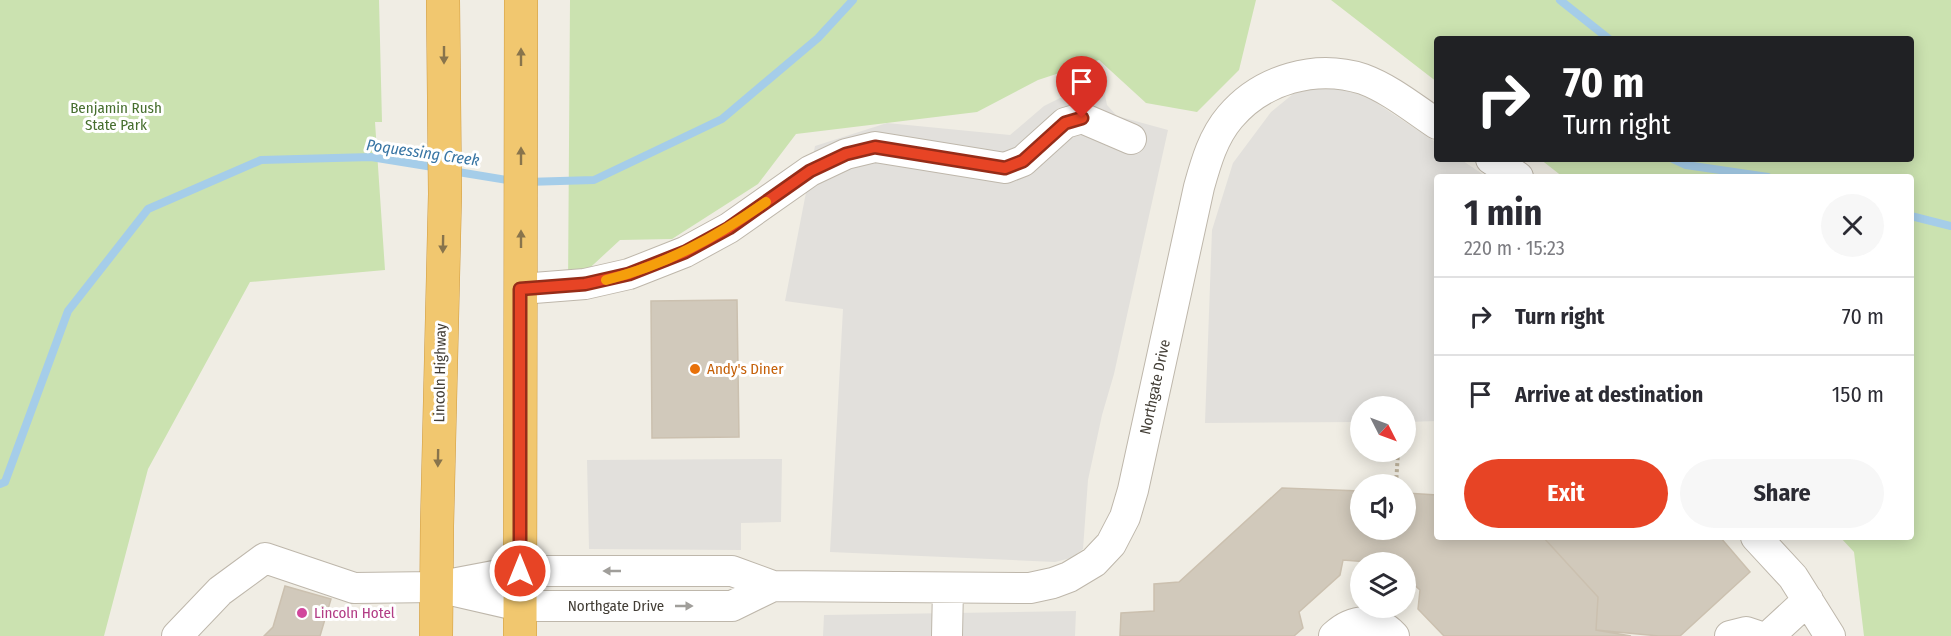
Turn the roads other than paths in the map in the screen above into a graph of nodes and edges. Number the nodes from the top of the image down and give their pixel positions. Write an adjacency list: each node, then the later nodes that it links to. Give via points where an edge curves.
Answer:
1 (443, 0): 11 (highway, Lincoln Highway, one-way to 11, via 444,194)
2 (521, 0): 7 (highway, one-way to 2)
3 (1434, 122): 12 (lane, Northgate Drive, via 1387,91 1362,79 1332,73 1282,79 1230,117 1213,143 1198,187 1133,490 1111,544 1094,562 1053,583 1030,588)
4 (1131, 140): 7 (lane, via 1082,118 1065,123 1023,161 1005,168 875,147 846,154 810,171 729,228 685,252 629,274 585,284)
5 (1496, 162): 6 (lane)
6 (1514, 174)
7 (520, 289): 9 (highway)
8 (1759, 540): 13 (lane)
9 (520, 571): 10 (lane, Northgate Drive, one-way to 9, via 732,572); 11 (lane, Northgate Drive); 14 (highway)
10 (773, 586): 12 (lane, Northgate Drive); 14 (lane, Northgate Drive, one-way to 10, via 732,606)
11 (436, 587): 14 (lane, Northgate Drive); 15 (lane, via 354,588 265,558 220,591); 16 (highway, Lincoln Highway)
12 (948, 588): 17 (lane)
13 (1808, 600): 22 (lane); 23 (lane)
14 (520, 621)
15 (177, 636)
16 (436, 636)
17 (947, 636)
18 (1334, 636): 19 (lane, via 1351,624 1369,622 1385,626)
19 (1394, 636)
20 (1730, 636): 21 (lane, via 1746,632)
21 (1758, 636)
22 (1769, 636)
23 (1830, 636)

